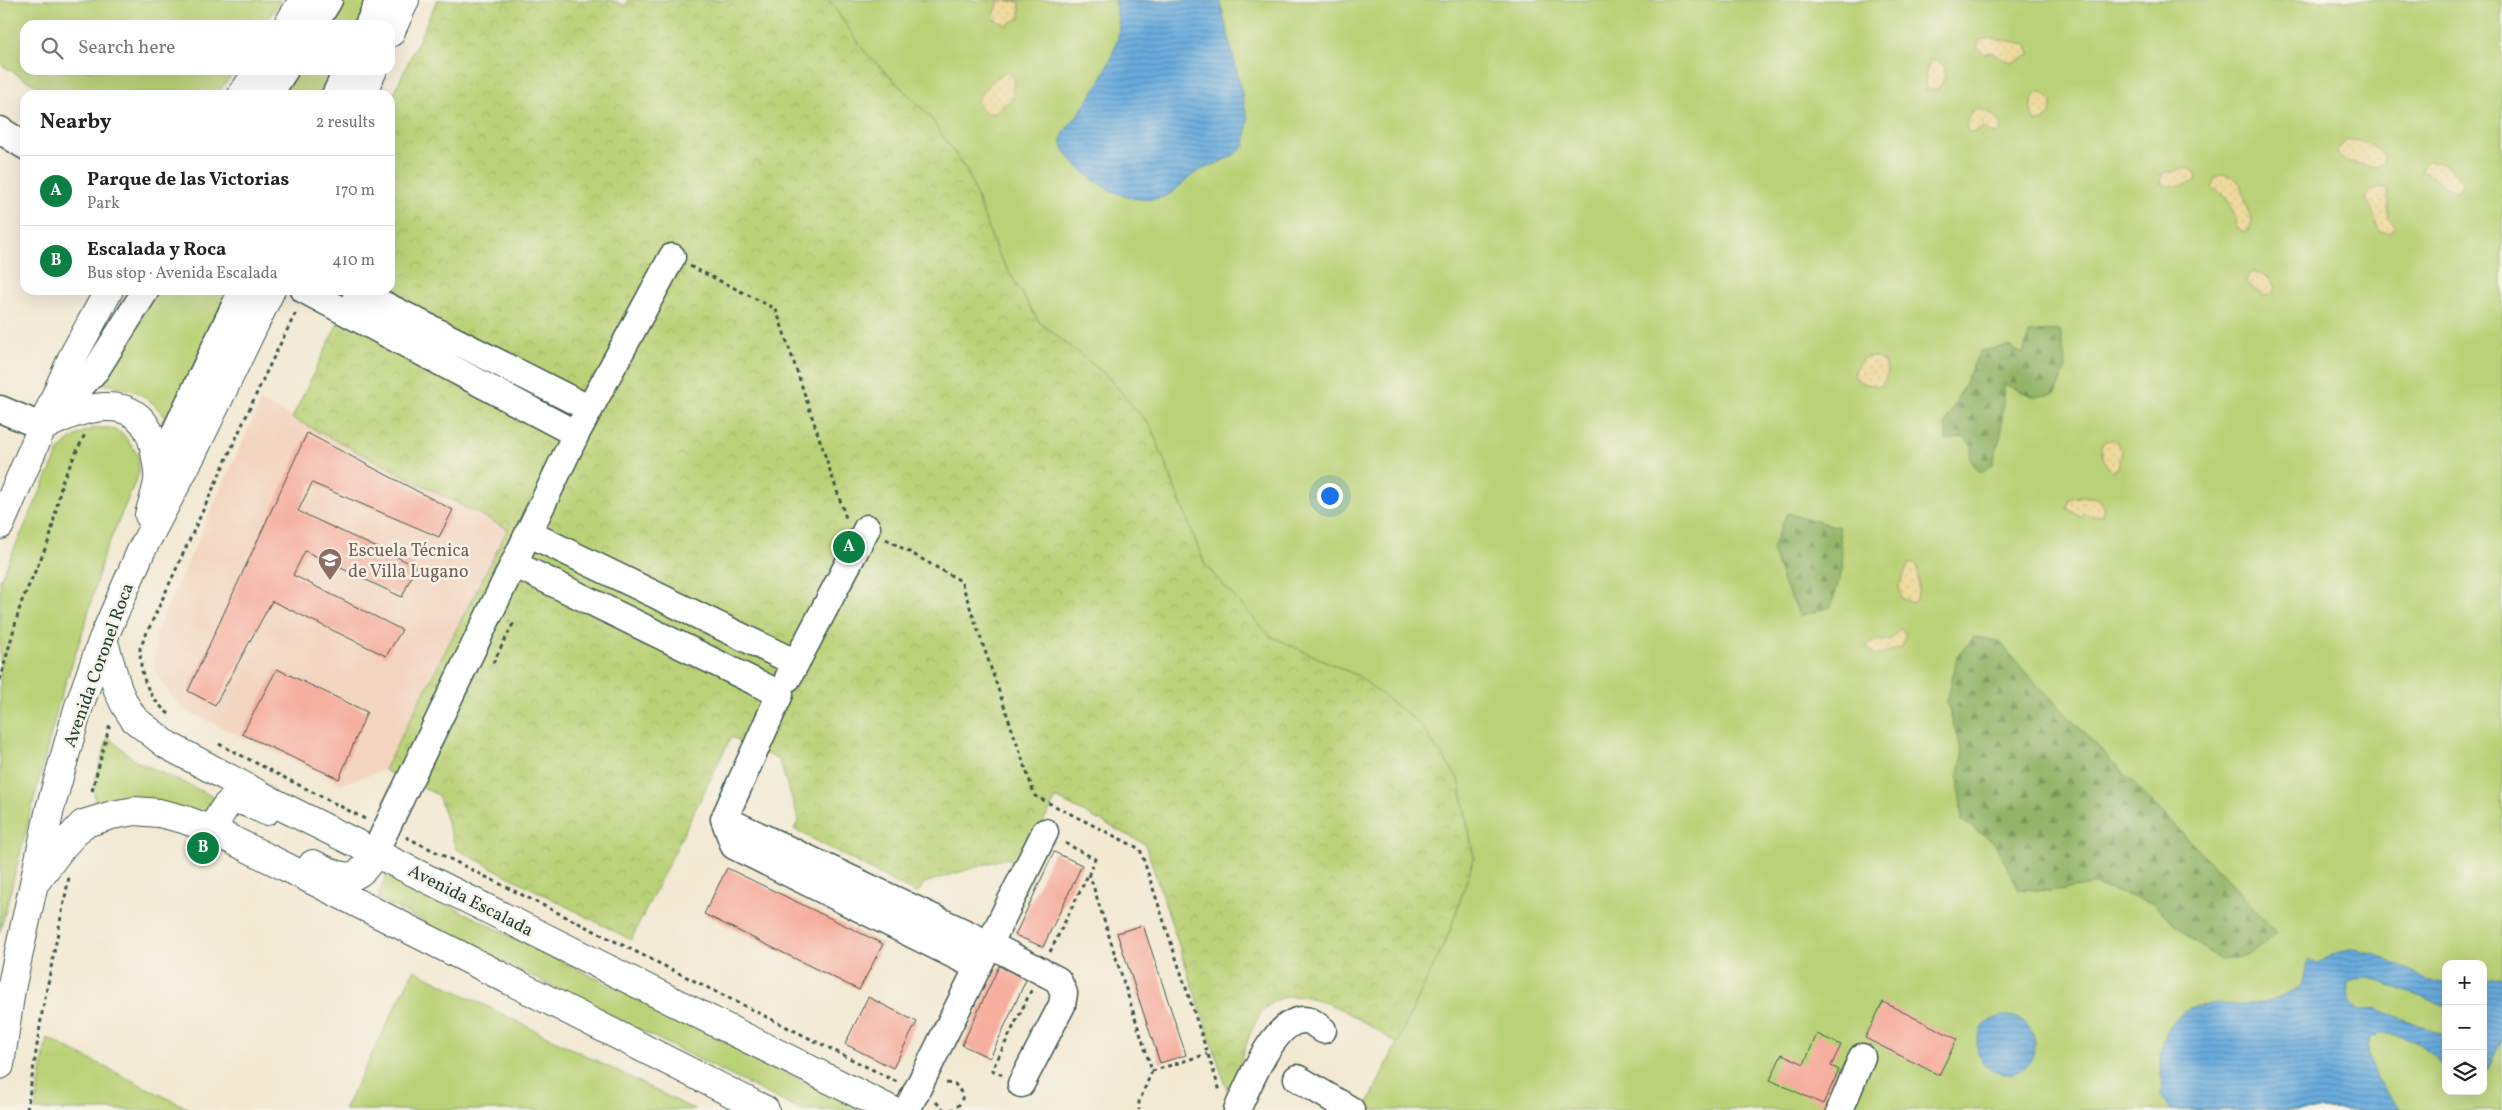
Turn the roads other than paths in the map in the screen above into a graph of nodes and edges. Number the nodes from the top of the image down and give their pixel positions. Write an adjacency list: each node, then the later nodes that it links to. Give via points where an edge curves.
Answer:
1 (303, 0): 5 (main road)
2 (329, 0): 6 (lane)
3 (379, 0): 7 (lane)
4 (405, 0): 8 (main road)
5 (291, 20)
6 (317, 20)
7 (370, 20)
8 (395, 22)
9 (255, 75): 13 (main road)
10 (282, 75): 14 (lane)
11 (345, 75): 15 (lane)
12 (371, 75): 16 (main road)
13 (245, 90)
14 (272, 90)
15 (337, 90)
16 (363, 90)
17 (0, 130): 18 (lane)
18 (20, 143)
19 (672, 257): 27 (lane)
20 (106, 295): 28 (main road, via 72,358)
21 (143, 295): 28 (lane, via 96,370)
22 (240, 295): 30 (lane)
23 (269, 295): 34 (main road, Avenida Coronel Roca, via 194,452)
24 (365, 295): 27 (lane)
25 (301, 300): 29 (lane)
26 (0, 409): 28 (lane)
27 (590, 409): 29 (lane)
28 (43, 427): 30 (main road, via 69,414 115,406 134,414 146,424); 31 (main road)
29 (576, 434): 32 (lane)
30 (158, 468): 34 (main road, via 158,483)
31 (0, 525)
32 (528, 533): 35 (lane); 37 (lane)
33 (861, 538): 37 (lane)
34 (141, 551): 36 (main road, Avenida Coronel Roca)
35 (514, 564): 38 (lane); 43 (lane)
36 (103, 639): 42 (main road, Avenida Escalada, via 125,705 134,719 150,733 167,745); 44 (main road, Avenida Coronel Roca, via 63,760)
37 (796, 664): 38 (lane)
38 (780, 694): 39 (lane)
39 (724, 819): 45 (lane); 46 (lane, via 734,846)
40 (1045, 832): 45 (lane)
41 (223, 835): 42 (main road, via 225,806 239,799 315,835); 43 (main road, via 262,839 342,876 360,874); 44 (main road, via 159,813 112,814 83,824); 55 (main road)
42 (342, 836): 43 (main road, Avenida Escalada)
43 (375, 852): 56 (main road, Avenida Escalada)
44 (34, 884): 47 (main road, Avenida Coronel Roca)
45 (990, 944): 46 (lane); 53 (lane, via 1058,980 1064,993 1062,1005)
46 (978, 966): 57 (lane)
47 (6, 994): 49 (lane); 51 (main road, Avenida Coronel Roca)
48 (1323, 1030): 54 (lane, via 1309,1021 1282,1028)
49 (0, 1034)
50 (1862, 1057): 59 (lane)
51 (0, 1065)
52 (1297, 1078): 58 (lane)
53 (1021, 1084)
54 (1229, 1103)
55 (765, 1110)
56 (891, 1110)
57 (907, 1110)
58 (1352, 1110)
59 (1840, 1110)

